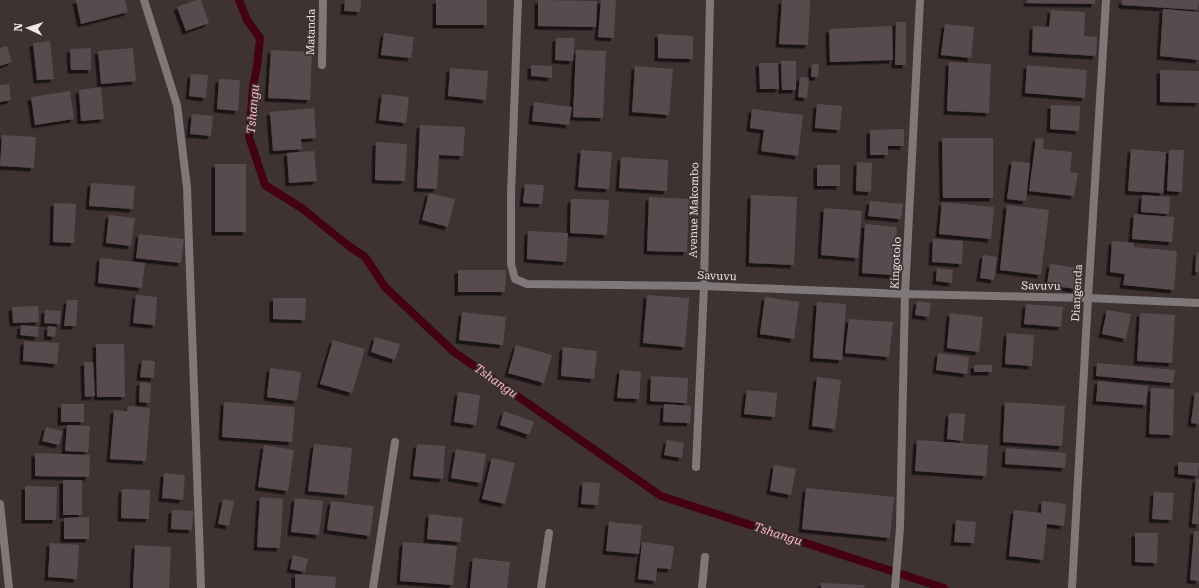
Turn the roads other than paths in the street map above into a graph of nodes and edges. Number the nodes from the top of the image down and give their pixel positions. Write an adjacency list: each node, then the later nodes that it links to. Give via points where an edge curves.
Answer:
1 (144, 0): 18 (street, via 177,104 187,187)
2 (323, 0): 7 (street, Matanda)
3 (518, 0): 8 (street, Savuvu, via 511,195 512,264 515,279 527,284)
4 (710, 0): 8 (street, Avenue Makombo)
5 (920, 0): 9 (street, Kingotolo)
6 (1106, 0): 10 (street, Diangenda)
7 (322, 65)
8 (704, 286): 9 (street, Savuvu); 13 (street, Avenue Makombo)
9 (905, 294): 10 (street, Savuvu); 22 (street, Kingotolo, via 900,528)
10 (1088, 298): 11 (street, Savuvu); 23 (street, Diangenda)
11 (1199, 303)
12 (395, 442): 19 (street)
13 (696, 467)
14 (0, 504): 17 (street)
15 (549, 533): 20 (street)
16 (705, 557): 21 (street)
17 (9, 588)
18 (201, 588)
19 (373, 588)
20 (541, 588)
21 (702, 588)
22 (895, 588)
23 (1072, 588)

